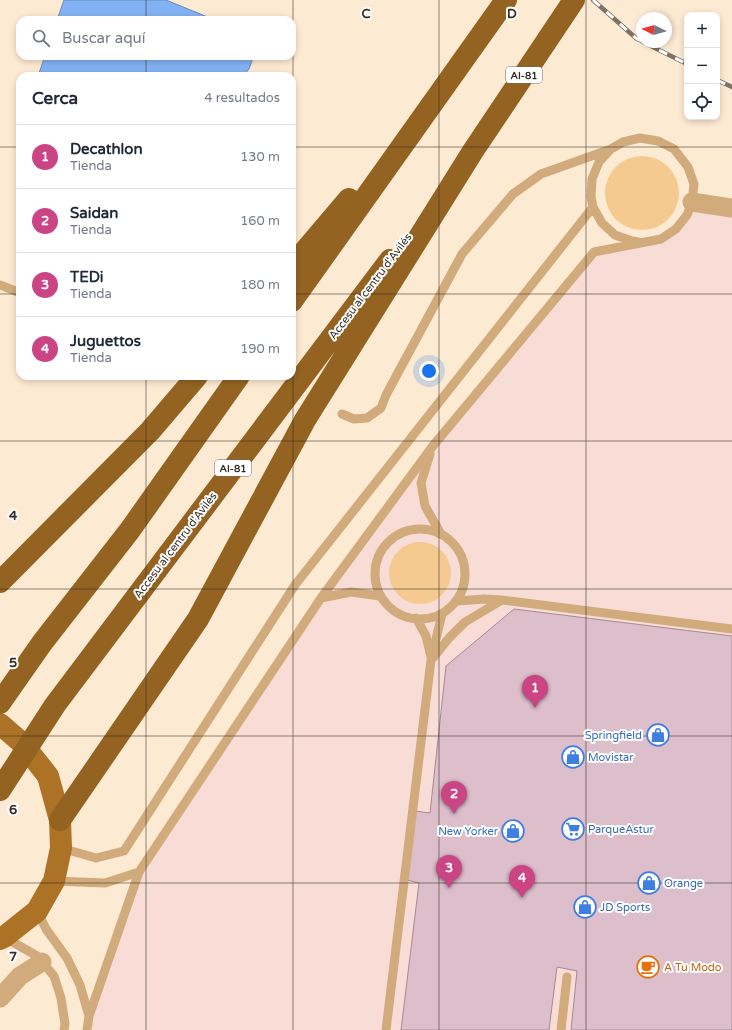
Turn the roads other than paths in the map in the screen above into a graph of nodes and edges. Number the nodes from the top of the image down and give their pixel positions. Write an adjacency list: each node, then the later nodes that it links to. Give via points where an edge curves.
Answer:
1 (506, 0): 3 (highway)
2 (574, 0): 5 (highway, AI-81)
3 (438, 95): 10 (highway); 13 (highway)
4 (611, 149): 6 (lane, via 623,142 640,138 658,141 674,149 688,167 694,184); 7 (lane, via 598,162 592,179); 16 (lane, via 541,174 513,194 462,254 381,408 368,418 354,418)
5 (473, 150): 30 (highway, Accesu al centru d'Avilés / AI-81, via 54,705); 31 (highway, via 305,420 198,619)
6 (692, 202): 8 (street); 9 (lane, via 687,215 676,229 661,239)
7 (593, 207): 9 (lane, via 602,223 615,234 632,241); 32 (lane, via 295,585 124,851 96,858)
8 (732, 208)
9 (643, 242): 17 (lane, via 594,252)
10 (296, 261)
11 (0, 285): 12 (lane)
12 (16, 291)
13 (296, 295)
14 (194, 380): 19 (highway, via 150,431)
15 (236, 380): 28 (highway, via 130,530 42,643)
16 (342, 414)
17 (432, 447): 18 (lane, via 421,483 425,506); 21 (lane)
18 (441, 534): 20 (lane, via 412,530 390,539 380,553 376,568 376,583); 23 (lane, via 455,545 465,569 464,586)
19 (0, 582)
20 (380, 596): 21 (lane, via 351,592); 25 (lane, via 389,607 400,614)
21 (321, 598): 33 (lane)
22 (502, 600): 23 (lane); 26 (lane); 27 (lane, via 465,622)
23 (458, 601): 24 (lane)
24 (442, 614): 25 (lane, via 430,618); 27 (lane)
25 (416, 618): 27 (lane, via 426,636)
26 (732, 629)
27 (431, 660): 43 (lane)
28 (0, 703)
29 (0, 724): 31 (main road, via 22,743 48,776)
30 (0, 790)
31 (60, 820): 32 (main road)
32 (61, 848): 34 (main road)
33 (139, 872): 34 (lane, via 105,883); 40 (lane)
34 (54, 881): 35 (main road)
35 (37, 911): 36 (main road); 40 (lane, via 46,929 67,958 80,985)
36 (2, 938): 37 (lane, via 37,956)
37 (42, 962): 39 (street, via 20,976); 41 (lane, via 54,976 61,998)
38 (567, 977): 44 (lane)
39 (0, 998)
40 (89, 1016): 42 (lane)
41 (64, 1030)
42 (87, 1030)
43 (386, 1030)
44 (561, 1030)

